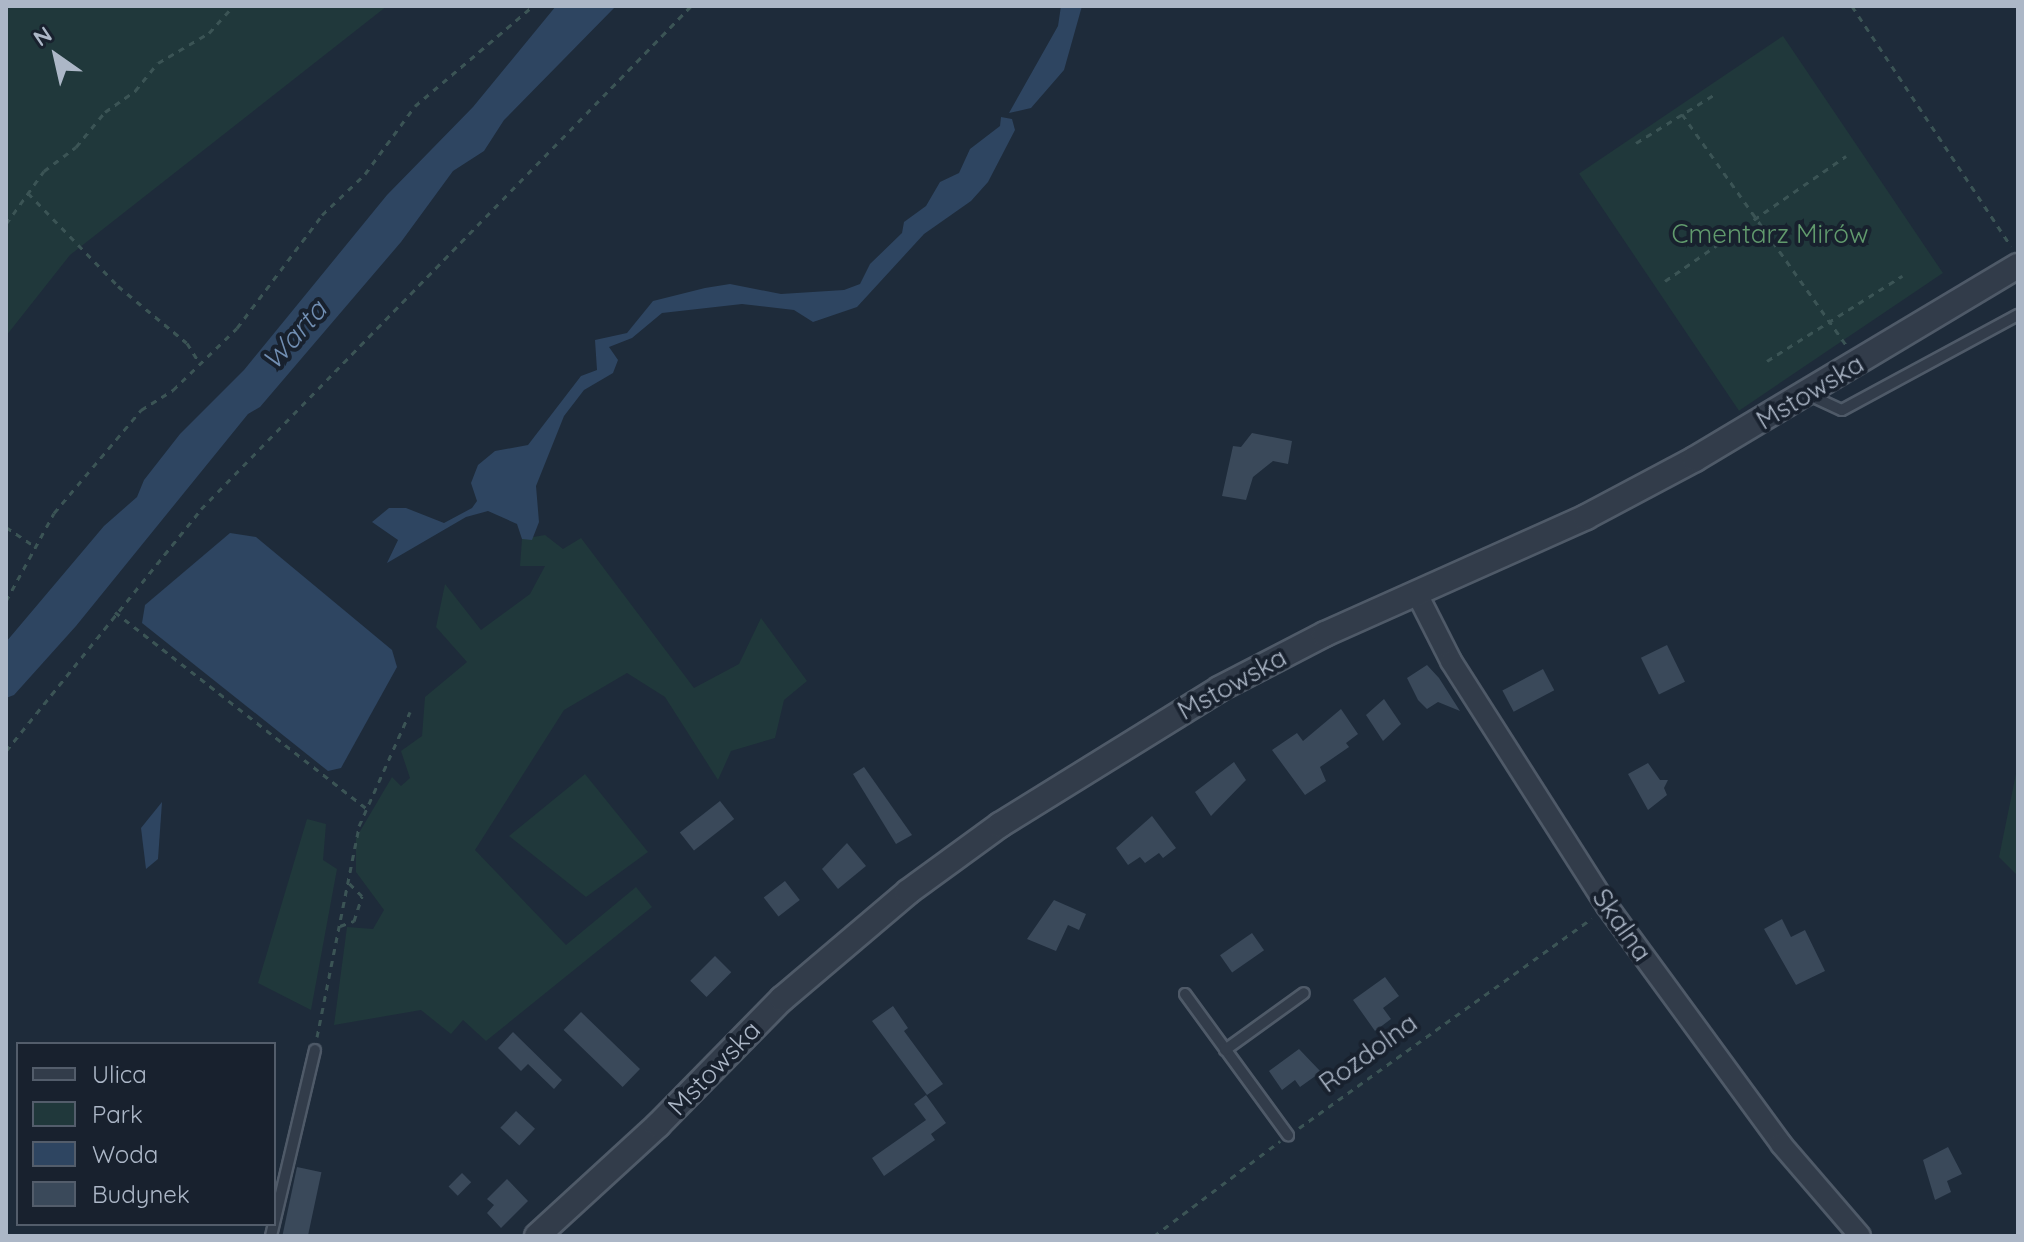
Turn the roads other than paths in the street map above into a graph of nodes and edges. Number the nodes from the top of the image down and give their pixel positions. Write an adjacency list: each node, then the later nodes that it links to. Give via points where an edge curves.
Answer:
1 (2018, 266): 3 (street, Mstowska)
2 (2018, 315): 3 (lane, via 1842,410)
3 (1807, 394): 4 (street, Mstowska, via 1586,517)
4 (1416, 592): 11 (street, Mstowska, via 1219,689 1000,825 908,892 782,999 658,1125); 12 (street, Skalna, via 1451,661 1607,906 1781,1144)
5 (1304, 993): 8 (lane)
6 (1185, 994): 8 (lane)
7 (315, 1050): 10 (lane)
8 (1225, 1050): 9 (lane)
9 (1288, 1135)
10 (276, 1215)
11 (537, 1236)
12 (1860, 1236)

